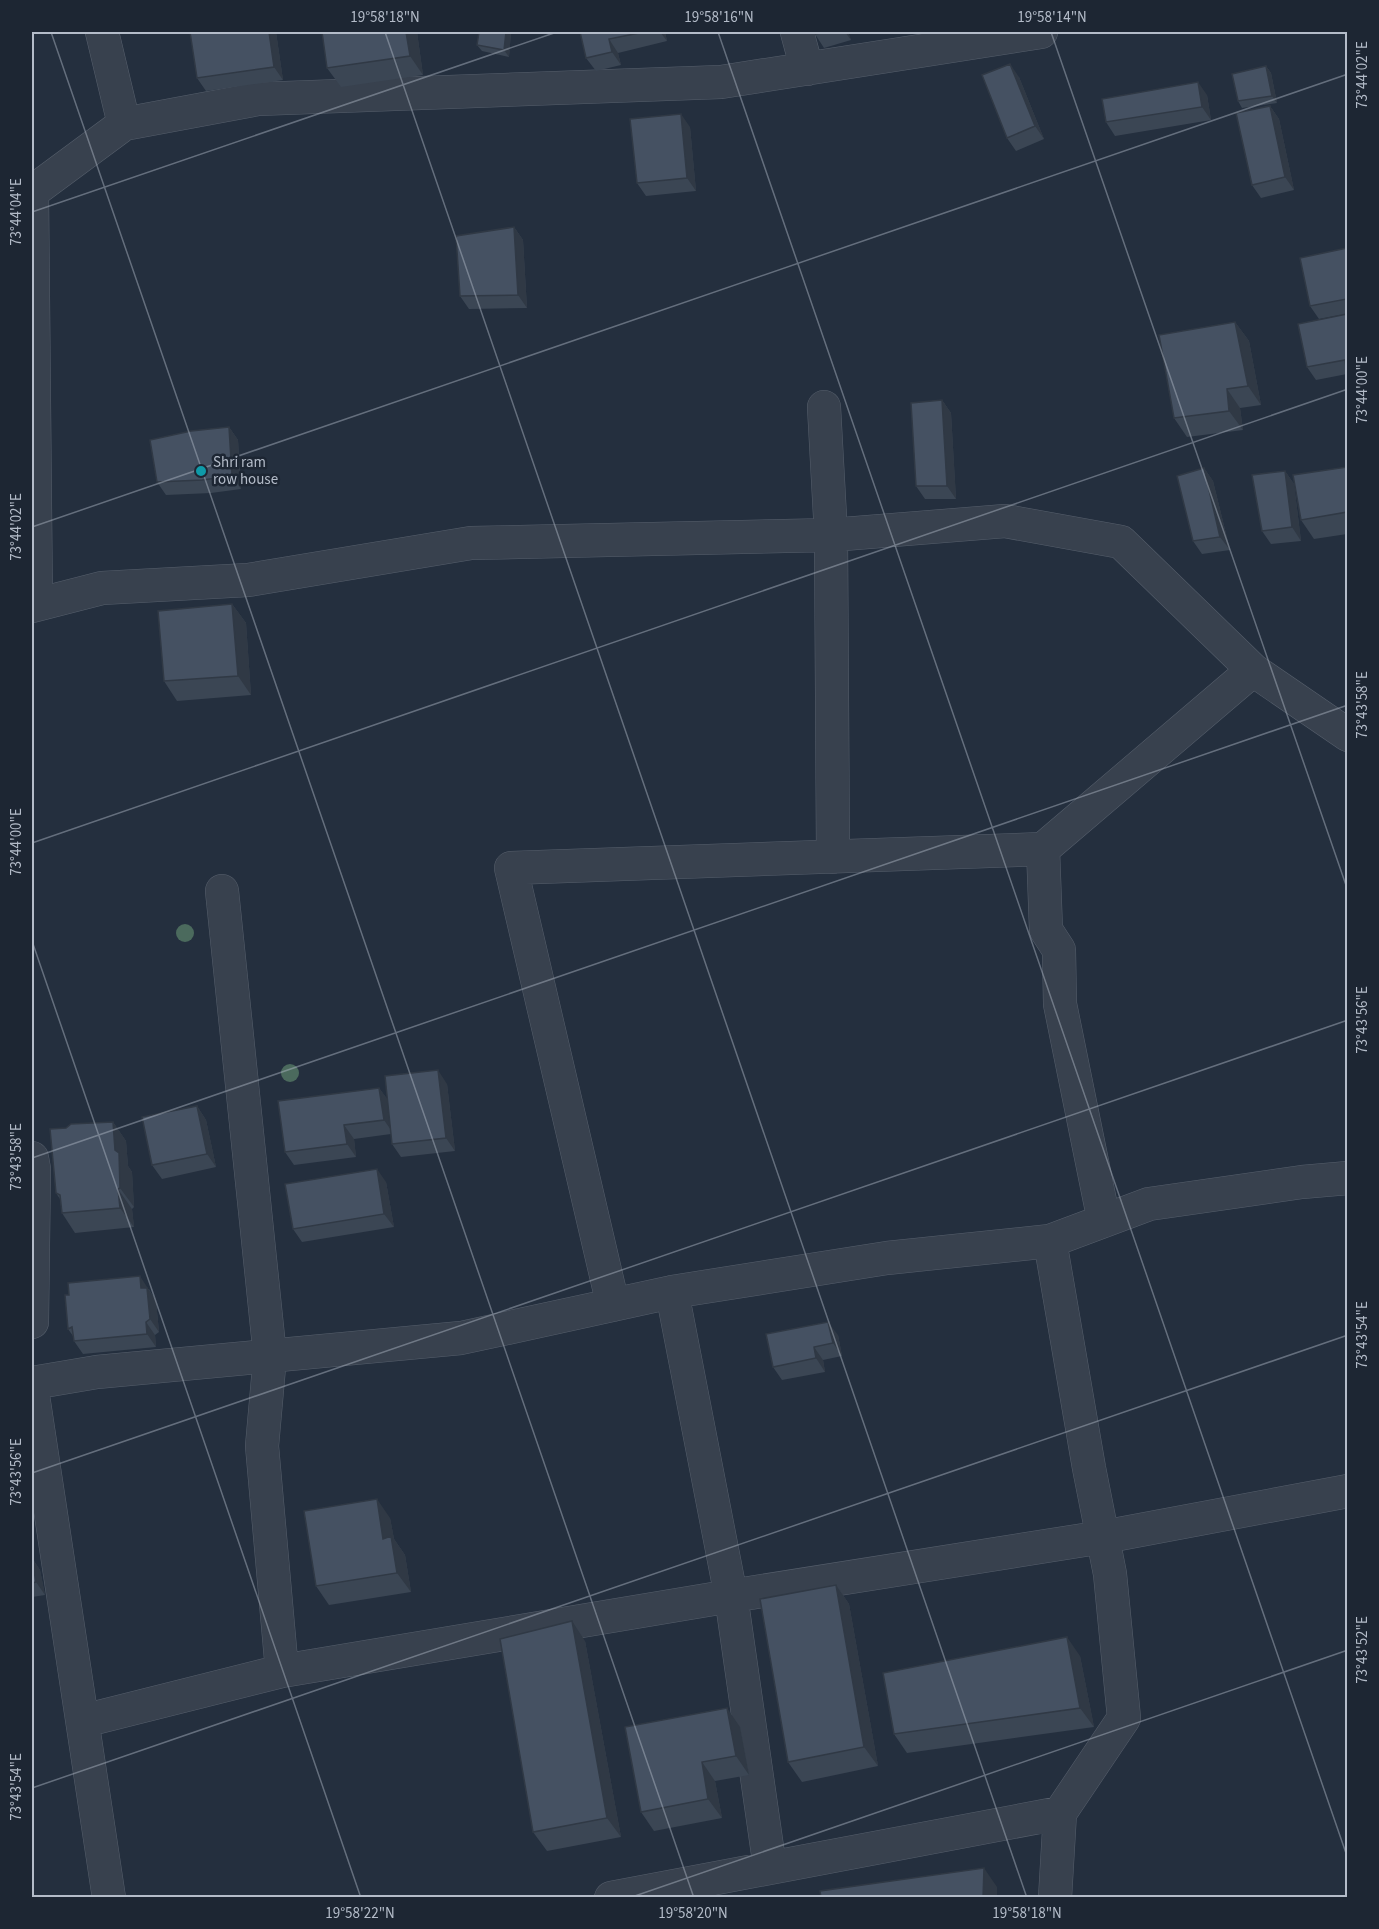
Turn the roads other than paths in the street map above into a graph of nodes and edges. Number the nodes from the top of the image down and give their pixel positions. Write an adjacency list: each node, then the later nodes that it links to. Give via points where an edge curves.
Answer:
1 (102, 32): 5 (street)
2 (798, 32): 4 (street)
3 (1041, 32): 4 (street)
4 (807, 69): 5 (street, via 721,82 258,99)
5 (124, 124): 6 (street)
6 (32, 192): 9 (street)
7 (824, 407): 8 (street)
8 (831, 535): 9 (street, via 471,543 248,580 102,588); 10 (street, via 1005,521 1120,542); 13 (street)
9 (34, 605)
10 (1253, 670): 11 (street); 12 (street)
11 (1347, 735)
12 (1043, 849): 13 (street); 17 (street, via 1046,930 1059,950 1060,1004)
13 (832, 857): 20 (street, via 511,868)
14 (222, 891): 22 (street)
15 (32, 1158): 21 (street)
16 (1347, 1178): 17 (street, via 1149,1204)
17 (1104, 1221): 18 (street)
18 (1050, 1241): 19 (street, via 887,1258); 26 (street)
19 (672, 1292): 20 (street); 27 (street)
20 (613, 1305): 22 (street, via 460,1338)
21 (32, 1322)
22 (270, 1356): 23 (street, via 97,1372); 28 (street, via 262,1446)
23 (32, 1383)
24 (32, 1389): 29 (street)
25 (1347, 1491): 26 (street)
26 (1103, 1537): 27 (street); 30 (street, via 1124,1718)
27 (731, 1596): 28 (street); 31 (street)
28 (282, 1671): 29 (street)
29 (83, 1721): 32 (street)
30 (1060, 1813): 31 (street); 34 (street)
31 (770, 1868): 33 (street)
32 (110, 1898)
33 (611, 1898)
34 (1055, 1898)

